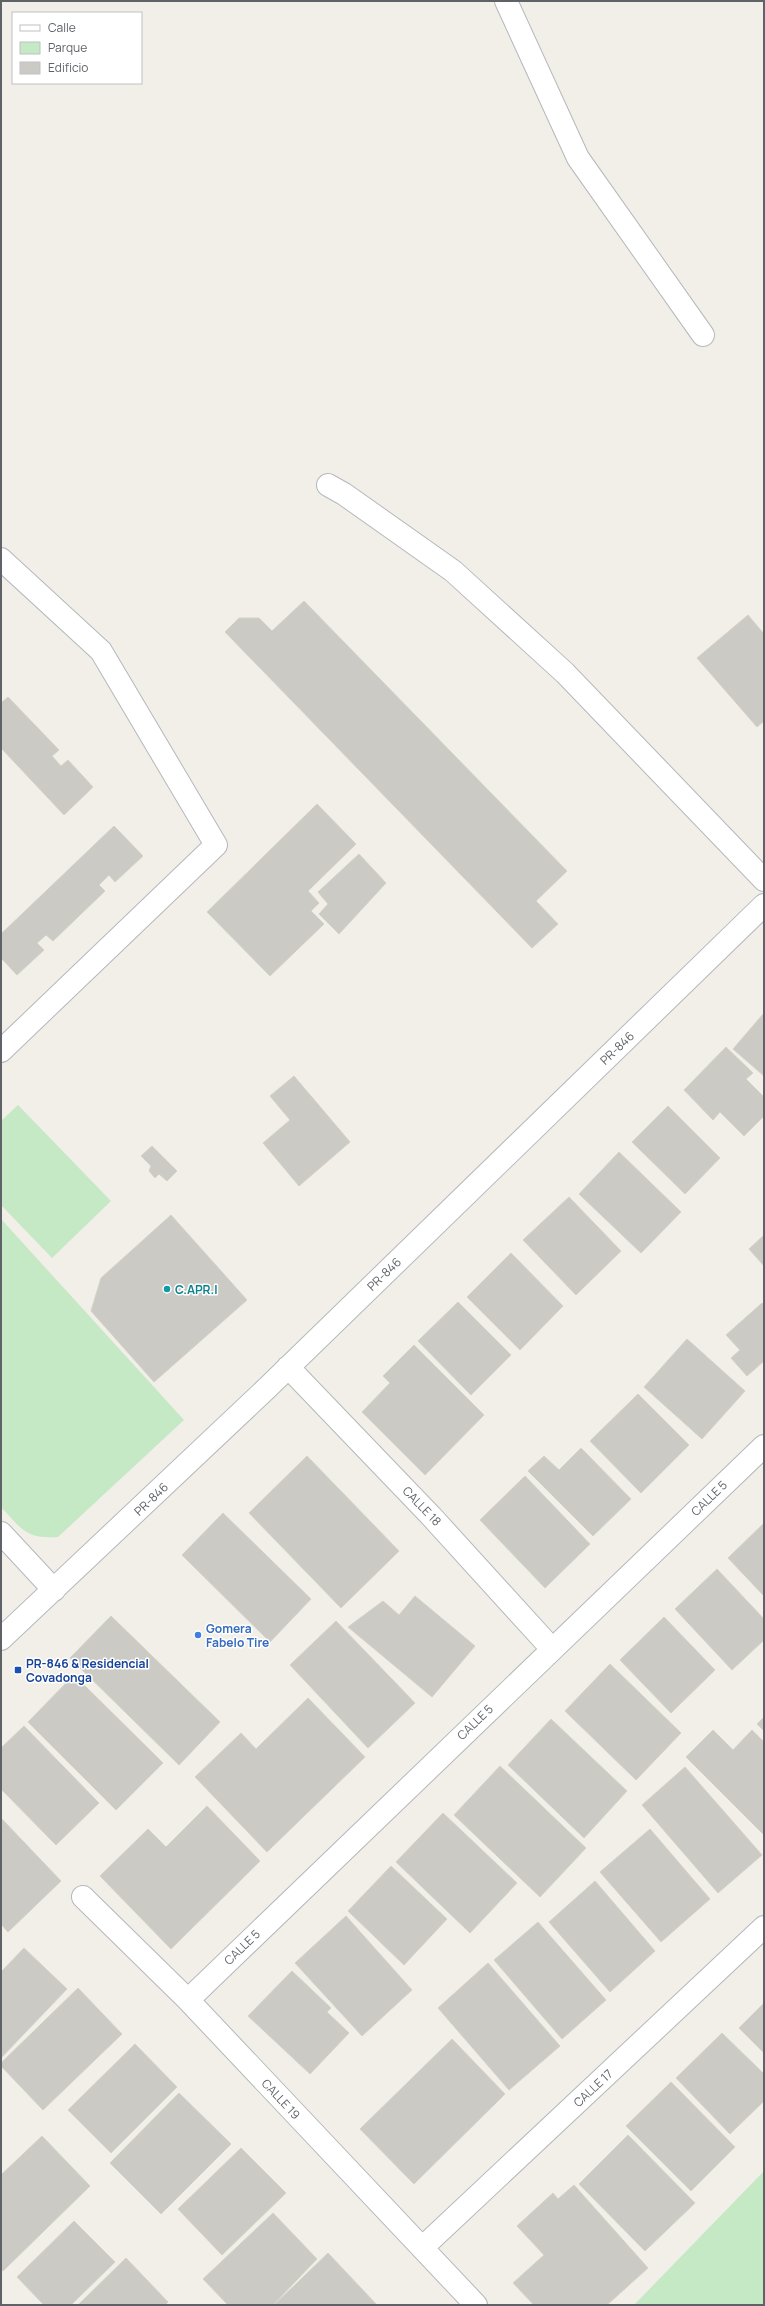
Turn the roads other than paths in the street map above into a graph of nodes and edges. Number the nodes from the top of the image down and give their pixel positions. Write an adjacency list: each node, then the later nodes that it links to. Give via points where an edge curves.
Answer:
1 (506, 1): 2 (street, via 578,158)
2 (704, 335)
3 (328, 485): 5 (street, via 459,576 565,673)
4 (1, 559): 7 (street, via 101,651 216,845)
5 (764, 880)
6 (764, 905): 8 (street, PR-846 / PR-846)
7 (1, 1051)
8 (288, 1367): 11 (street, PR-846 / PR-846); 13 (street, CALLE 18, via 431,1516)
9 (764, 1446): 13 (street, CALLE 5)
10 (1, 1534): 11 (street)
11 (54, 1590): 12 (street, PR-846 / PR-846)
12 (1, 1639)
13 (552, 1649): 16 (street, CALLE 5)
14 (83, 1897): 16 (street, CALLE 19)
15 (764, 1927): 17 (street, CALLE 17)
16 (188, 2000): 17 (street, CALLE 19)
17 (422, 2248): 18 (street, CALLE 19)
18 (476, 2305)

